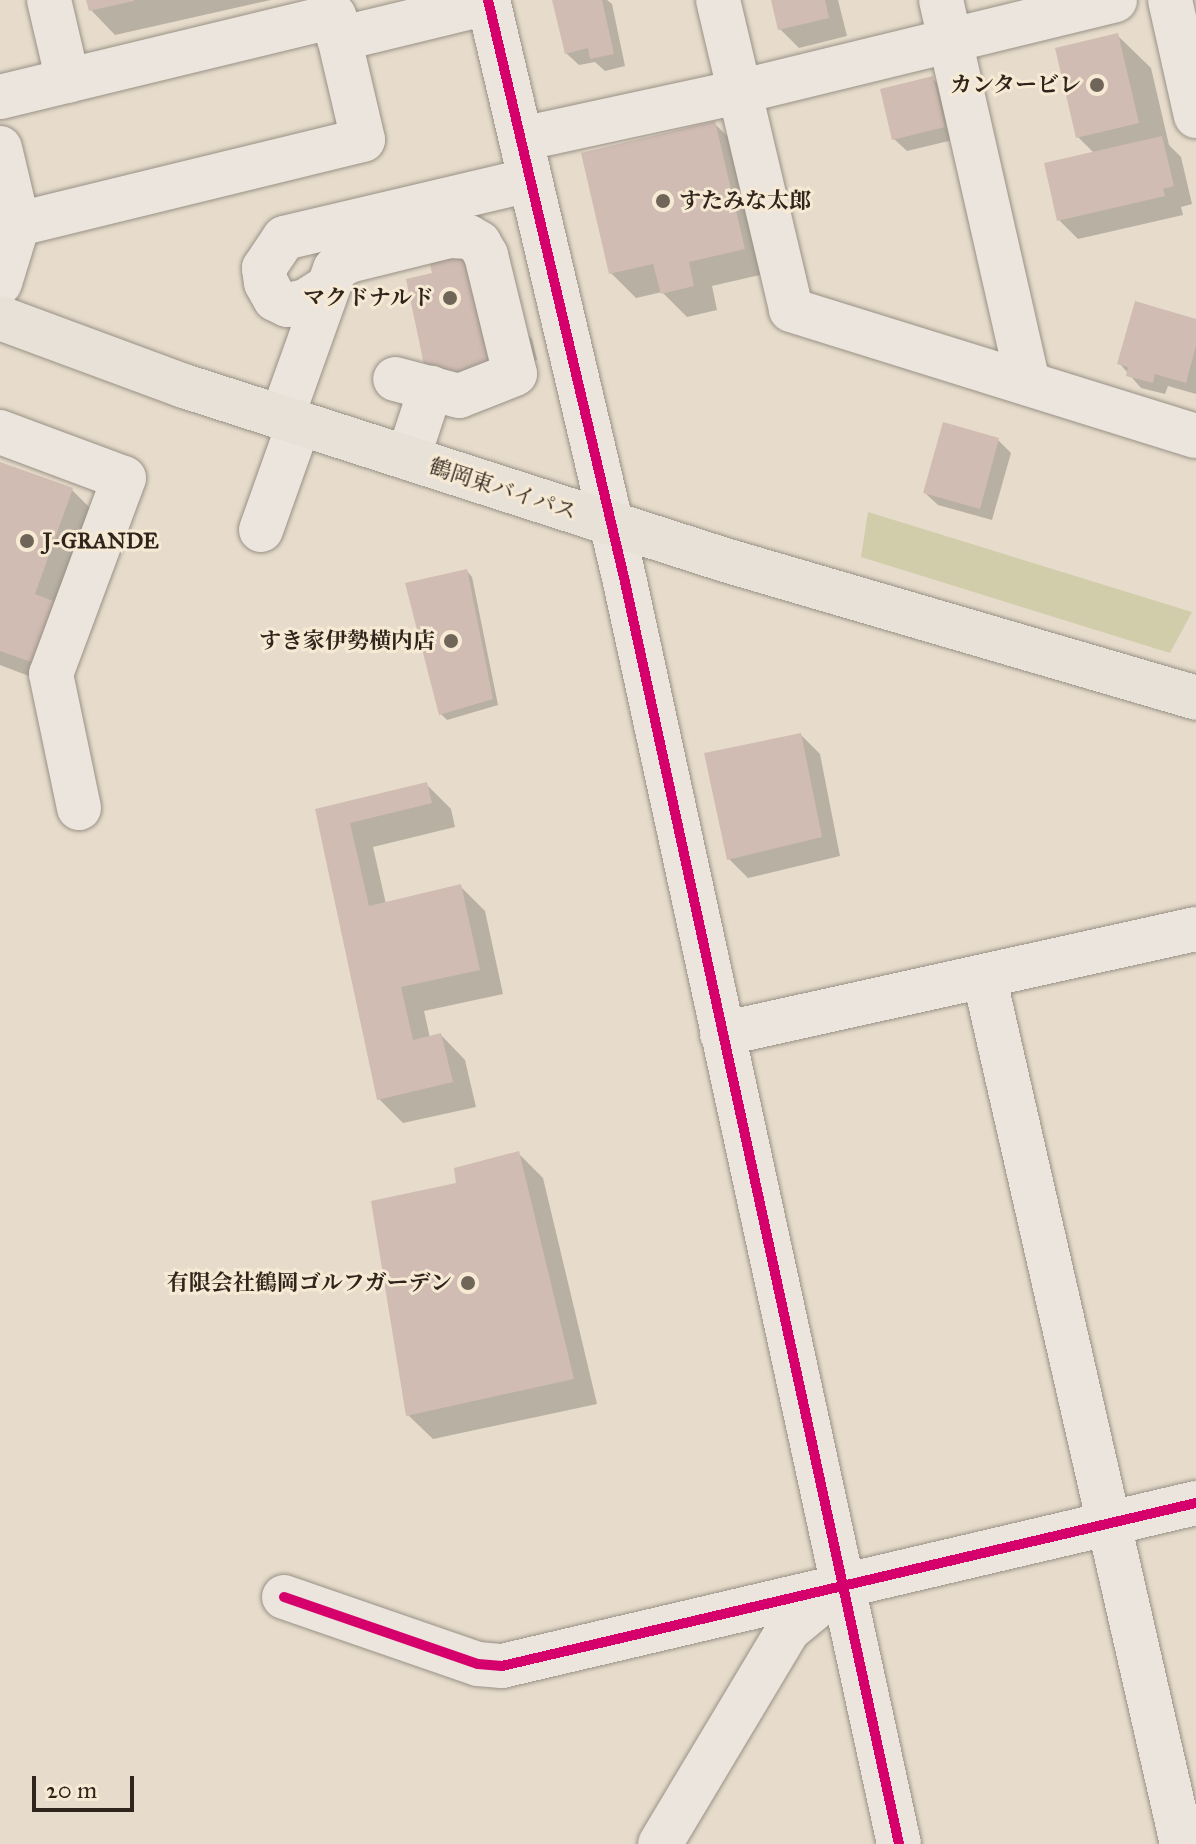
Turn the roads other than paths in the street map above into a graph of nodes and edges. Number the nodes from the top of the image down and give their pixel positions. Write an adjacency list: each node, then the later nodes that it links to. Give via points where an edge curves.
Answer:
1 (49, 0): 8 (street)
2 (718, 0): 9 (street)
3 (1115, 0): 6 (street)
4 (1170, 0): 11 (street)
5 (488, 2): 7 (street); 13 (street)
6 (946, 20): 9 (street); 18 (street)
7 (339, 39): 8 (street, via 334,16); 14 (street, via 363,140)
8 (68, 81): 10 (street)
9 (739, 92): 13 (street); 18 (street, via 791,310)
10 (0, 97)
11 (1196, 116)
12 (0, 148): 14 (street)
13 (525, 160): 16 (street, via 284,238 264,268 275,299 287,305 306,301); 23 (street)
14 (18, 224): 15 (street)
15 (0, 283)
16 (326, 288): 19 (street); 22 (street, via 335,269 349,261 449,236 469,237 486,255 515,374 459,396 413,384)
17 (0, 318): 19 (highway, 鶴岡東バイパス)
18 (1028, 383): 21 (street)
19 (290, 420): 22 (highway, 鶴岡東バイパス); 24 (street)
20 (0, 432): 26 (street, via 124,478 51,674)
21 (1196, 435)
22 (408, 458): 23 (highway, 鶴岡東バイパス)
23 (611, 523): 25 (highway, 鶴岡東バイパス); 29 (street)
24 (261, 530)
25 (1196, 698)
26 (79, 808)
27 (1196, 929): 28 (street)
28 (984, 976): 29 (street); 31 (street)
29 (722, 1034): 32 (street)
30 (1196, 1503): 31 (street)
31 (1107, 1523): 32 (street); 36 (street)
32 (843, 1586): 33 (street, via 502,1666 478,1664); 34 (street, via 788,1630); 35 (street)
33 (284, 1597)
34 (660, 1844)
35 (899, 1844)
36 (1182, 1844)

